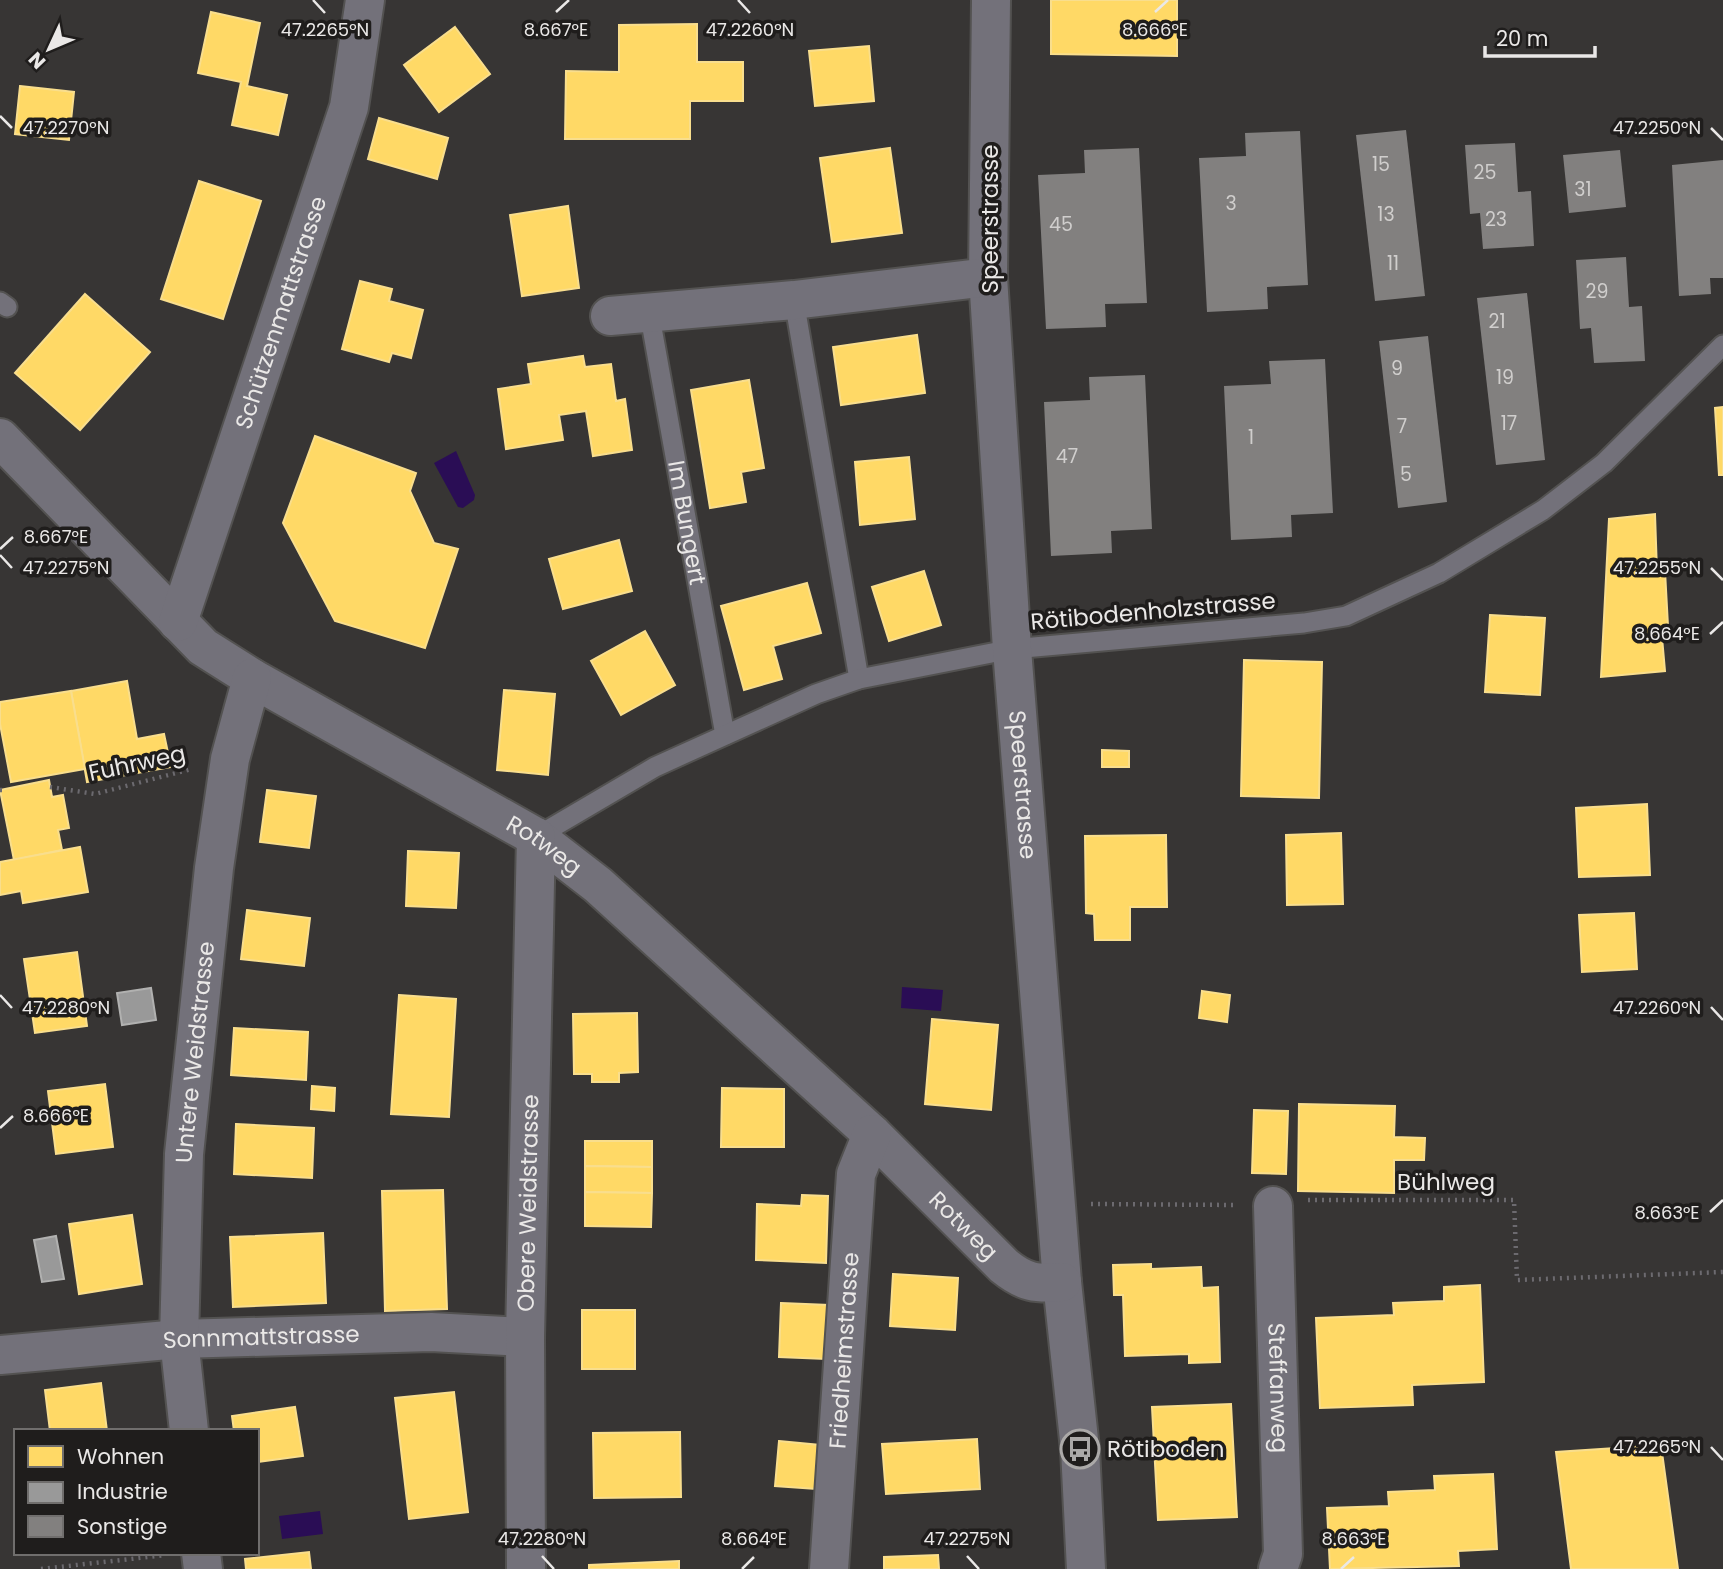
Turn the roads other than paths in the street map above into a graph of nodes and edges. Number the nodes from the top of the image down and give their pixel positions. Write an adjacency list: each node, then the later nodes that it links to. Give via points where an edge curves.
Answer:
1 (365, 0): 9 (street, Schützenmattstrasse, via 349,107)
2 (991, 0): 3 (street, Speerstrasse)
3 (988, 278): 4 (street); 10 (street, Speerstrasse)
4 (794, 300): 5 (street); 12 (lane)
5 (649, 311): 6 (street); 13 (lane, Im Bungert)
6 (610, 316)
7 (1723, 345): 10 (lane, Rötibodenholzstrasse, via 1604,463 1543,510 1438,573 1346,616)
8 (0, 438): 9 (street, Rotweg)
9 (178, 622): 11 (street, Rotweg, via 203,647)
10 (1013, 649): 12 (lane, Rötibodenholzstrasse); 17 (street, Speerstrasse)
11 (252, 678): 14 (street, Rotweg); 19 (street, Untere Weidstrasse, via 230,759 214,868 184,1154)
12 (859, 679): 13 (lane, Rötibodenholzstrasse)
13 (725, 734): 14 (lane, Rötibodenholzstrasse, via 655,767)
14 (536, 837): 15 (street, Rotweg, via 598,885); 18 (street, Obere Weidstrasse)
15 (872, 1134): 17 (street, Rotweg, via 1019,1278 1034,1283); 23 (street, Friedheimstrasse, via 856,1174)
16 (1290, 1206): 25 (street, Steffanweg, via 1283,1554)
17 (1062, 1282): 24 (street, Speerstrasse, via 1080,1449)
18 (525, 1338): 19 (street, Sonnmattstrasse, via 431,1332); 22 (street, Obere Weidstrasse)
19 (179, 1339): 20 (street, Sonnmattstrasse); 21 (street, Untere Weidstrasse)
20 (0, 1355)
21 (189, 1429)
22 (526, 1569)
23 (828, 1569)
24 (1086, 1569)
25 (1278, 1569)

